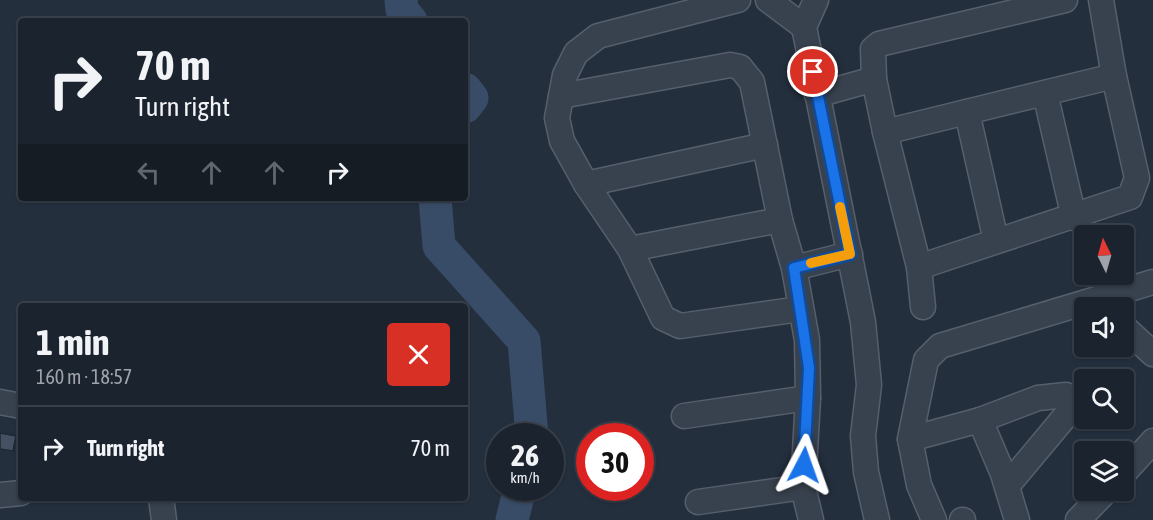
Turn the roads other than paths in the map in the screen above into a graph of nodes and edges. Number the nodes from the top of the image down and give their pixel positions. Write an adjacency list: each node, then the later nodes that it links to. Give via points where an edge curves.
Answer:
1 (738, 0): 11 (street, via 598,36 576,53 565,75)
2 (768, 0): 6 (street)
3 (816, 0): 6 (street)
4 (1065, 0): 8 (street, via 879,44 872,55)
5 (1101, 0): 7 (street)
6 (804, 27): 10 (street)
7 (1114, 76): 9 (street); 16 (street, via 1137,178 1135,189 1130,197)
8 (874, 79): 10 (street); 13 (street)
9 (1045, 93): 12 (street); 16 (street)
10 (817, 95): 20 (street)
11 (561, 96): 14 (street, via 730,65 740,67 752,82); 15 (street, via 557,118 562,141)
12 (967, 112): 13 (street); 18 (street)
13 (885, 132): 21 (street)
14 (765, 145): 15 (street); 17 (street)
15 (586, 184): 19 (street)
16 (1074, 218): 18 (street)
17 (780, 220): 19 (street); 22 (street)
18 (996, 241): 21 (street)
19 (630, 249): 26 (street, via 663,318 670,323 680,326)
20 (850, 254): 22 (street); 49 (street, via 868,356 863,436)
21 (919, 267): 25 (street)
22 (794, 268): 26 (street)
23 (1153, 282): 24 (street)
24 (1115, 297)
25 (923, 307)
26 (800, 309): 30 (street, via 807,340)
27 (1074, 311): 37 (street, via 940,346 926,360)
28 (1134, 336): 29 (street)
29 (1153, 354)
30 (808, 398): 35 (street); 41 (street)
31 (1074, 399): 36 (street, via 1066,394 1038,398)
32 (0, 402): 33 (street)
33 (18, 405)
34 (1074, 412): 40 (street)
35 (684, 416)
36 (980, 420): 37 (street); 40 (street)
37 (910, 439): 50 (street, via 919,485)
38 (1153, 441): 39 (street)
39 (1134, 462)
40 (1007, 486): 51 (street)
41 (803, 487): 46 (street); 48 (street)
42 (18, 493): 43 (street)
43 (0, 495)
44 (161, 501): 47 (street)
45 (1096, 501): 52 (street)
46 (698, 502)
47 (164, 520)
48 (811, 520)
49 (877, 520)
50 (934, 520)
51 (1017, 520)
52 (1078, 520)

